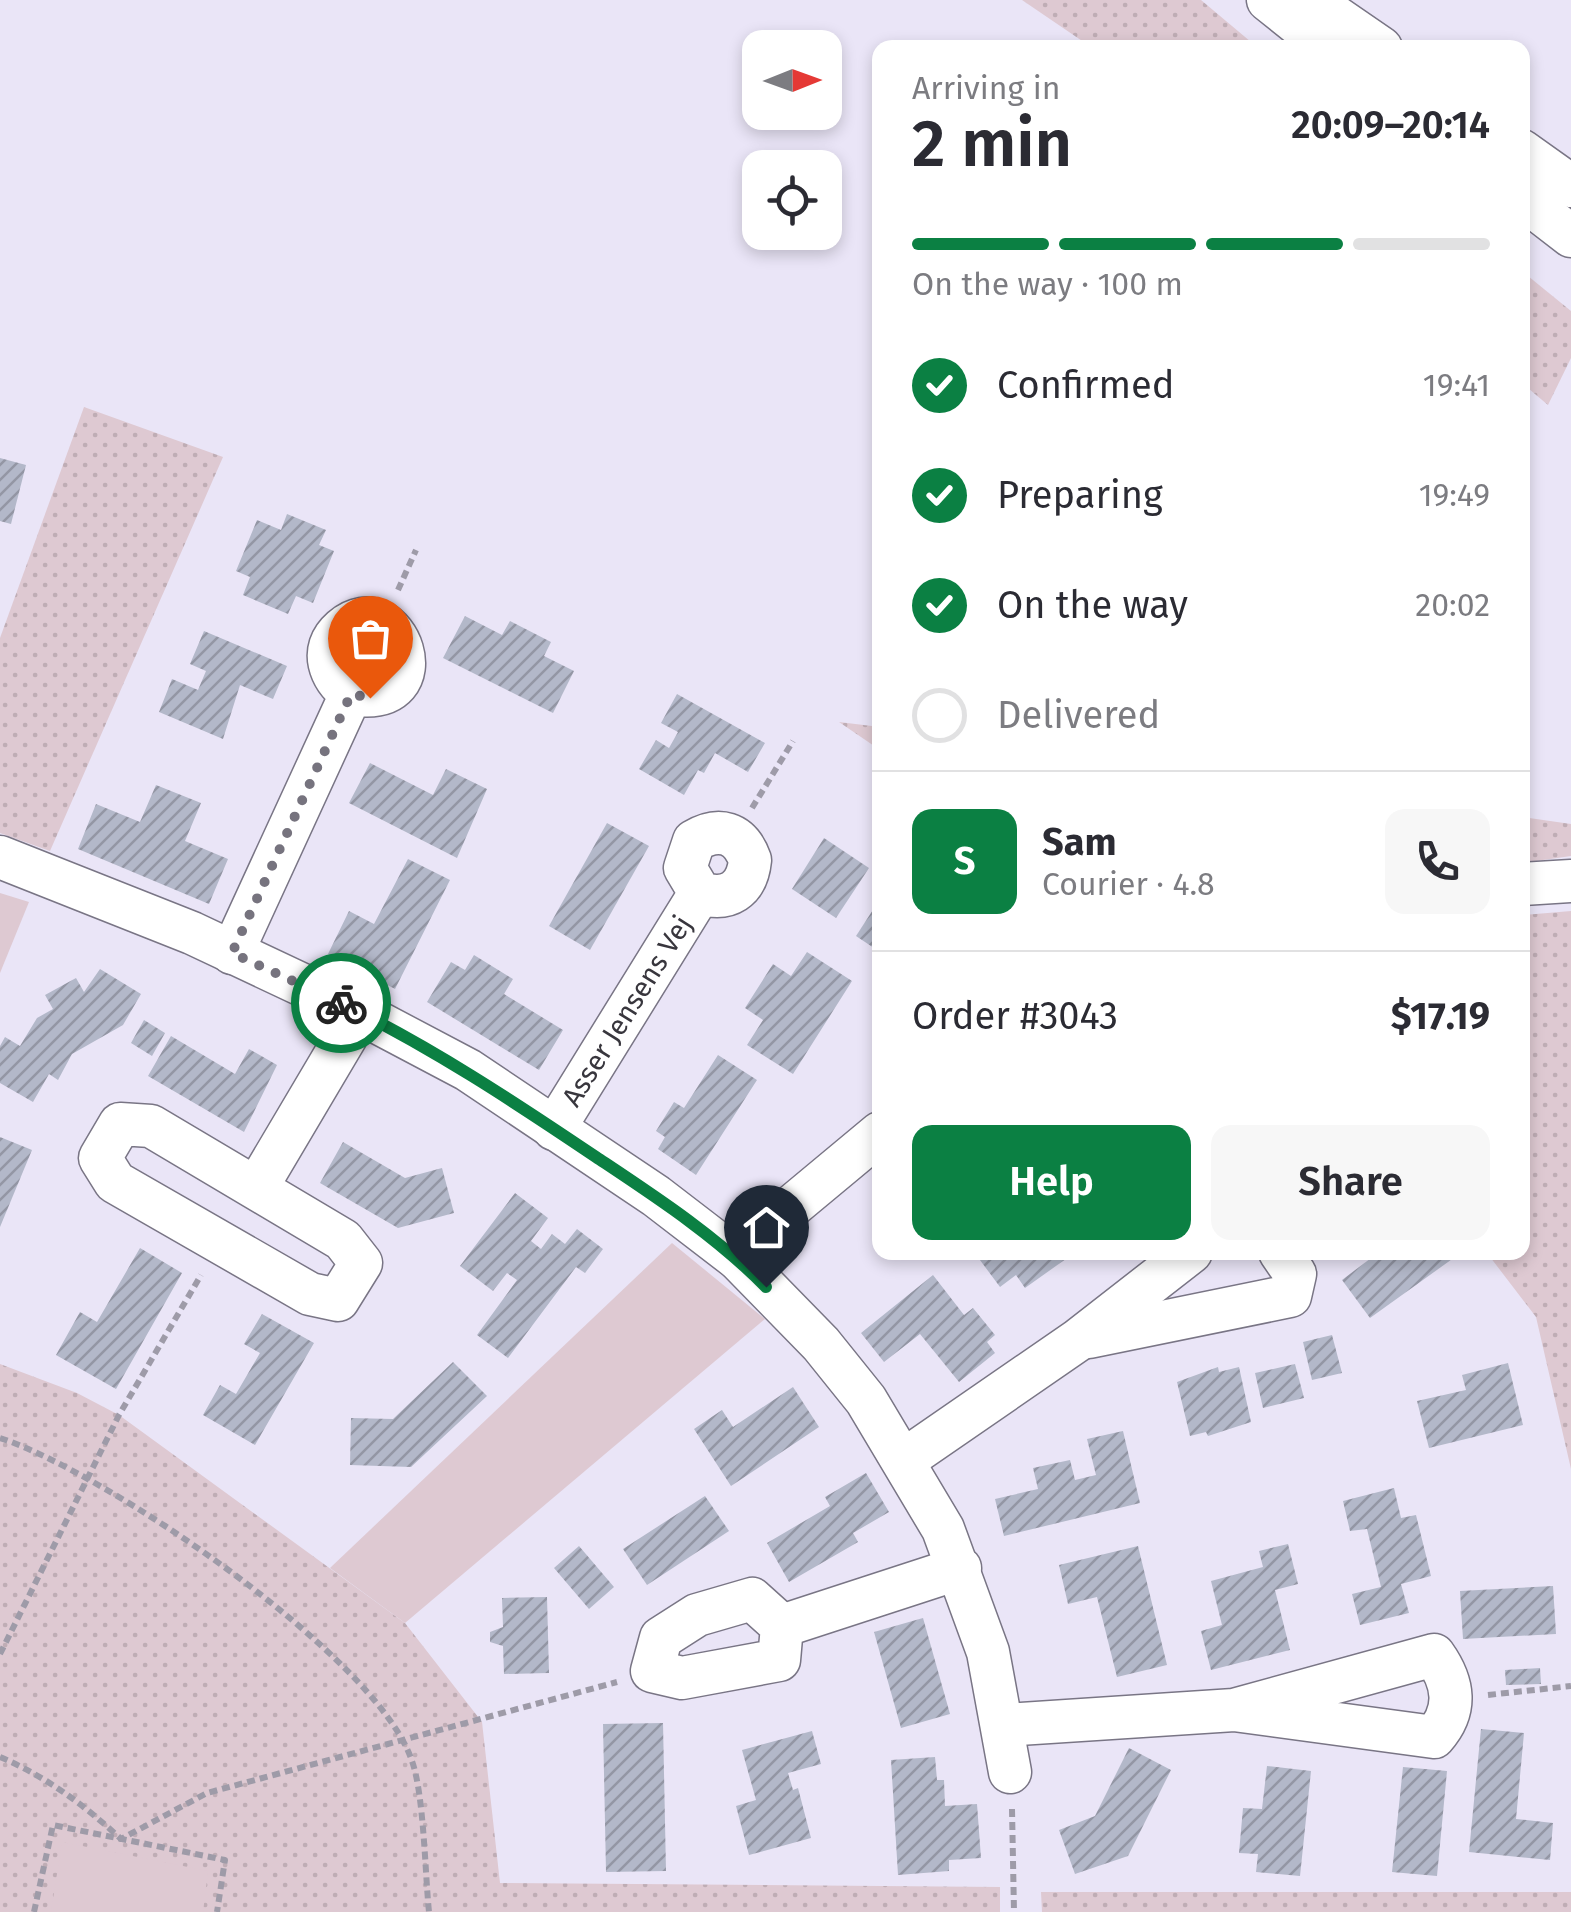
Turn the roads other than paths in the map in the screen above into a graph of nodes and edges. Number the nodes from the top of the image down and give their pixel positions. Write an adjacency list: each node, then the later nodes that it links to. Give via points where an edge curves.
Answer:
1 (1268, 0): 3 (street)
2 (1311, 0): 4 (street)
3 (1318, 40)
4 (1369, 40)
5 (1530, 157): 6 (street)
6 (1571, 186)
7 (1530, 203): 8 (street)
8 (1568, 227)
9 (351, 694): 14 (street)
10 (735, 836): 16 (street, Asser Jensens Vej, via 721,831 694,841 685,868 700,892)
11 (0, 858): 14 (street, Asser Jensens Vej)
12 (1571, 882): 13 (street)
13 (1530, 884)
14 (232, 953): 15 (street, Asser Jensens Vej)
15 (360, 1012): 16 (street, Asser Jensens Vej, via 468,1070); 18 (street)
16 (554, 1128): 19 (street, Asser Jensens Vej)
17 (872, 1140): 19 (street)
18 (258, 1187): 18 (street, via 343,1240 361,1262 338,1300 310,1294 115,1182 100,1158 120,1124 151,1126)
19 (738, 1258): 23 (street, Asser Jensens Vej, via 822,1344)
20 (1181, 1260): 22 (street)
21 (1285, 1260): 22 (street, via 1295,1274 1290,1296)
22 (1078, 1340): 23 (street)
23 (904, 1460): 24 (street, Asser Jensens Vej)
24 (960, 1568): 25 (street); 27 (street, Asser Jensens Vej)
25 (782, 1626): 25 (street, via 752,1600 698,1616 661,1638 652,1671 682,1678 778,1660)
26 (1234, 1710): 26 (street, via 1434,1737 1449,1720 1452,1698 1434,1655); 27 (street)
27 (1005, 1725): 28 (street, Asser Jensens Vej)
28 (1010, 1772)

